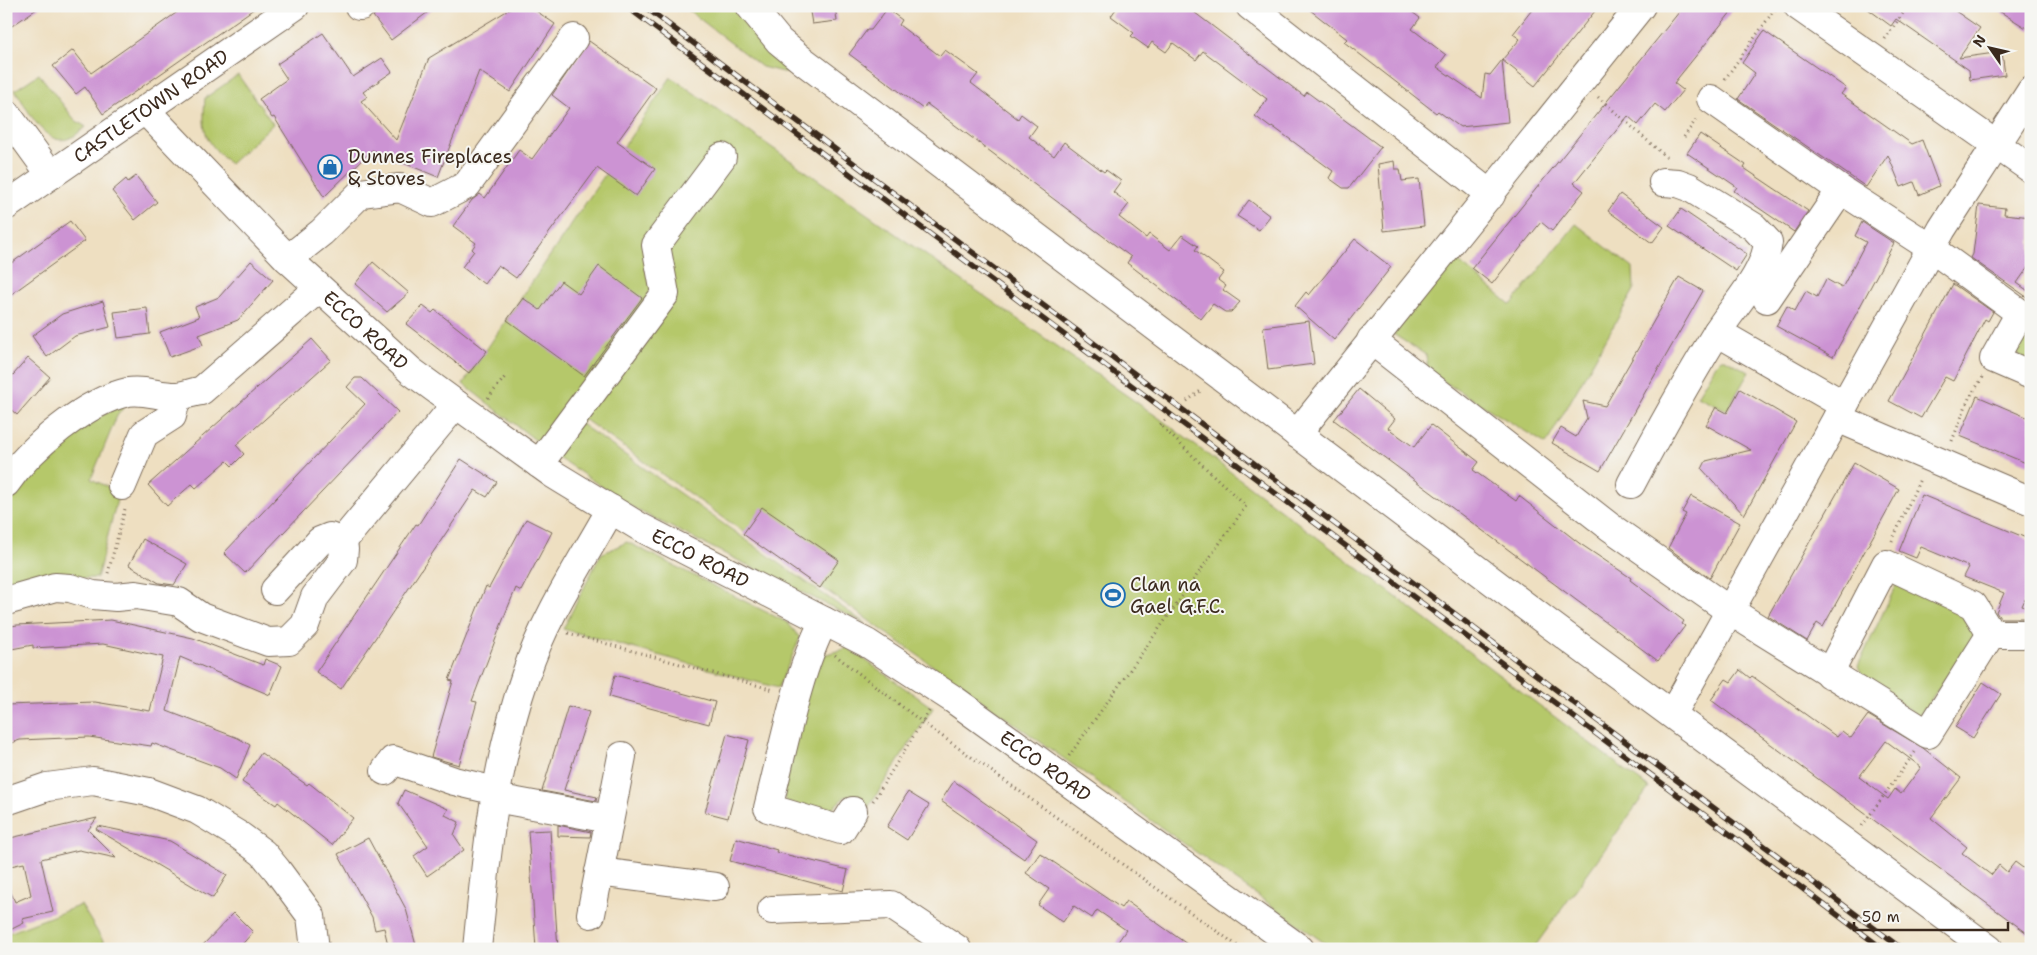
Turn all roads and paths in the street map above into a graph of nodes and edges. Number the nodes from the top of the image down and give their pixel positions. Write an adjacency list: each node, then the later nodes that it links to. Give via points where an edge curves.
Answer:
1 (295, 6): 13 (street, CASTLETOWN ROAD)
2 (750, 6): 36 (street, via 780,41 802,60)
3 (1250, 6): 22 (street)
4 (1641, 6): 10 (street)
5 (1777, 6): 12 (path)
6 (1798, 6): 9 (street)
7 (1908, 6): 9 (path)
8 (574, 38): 25 (street, via 467,185 432,203 400,188 361,193 322,232)
9 (1872, 57): 16 (street)
10 (1580, 82): 19 (path); 22 (street)
11 (2031, 91): 16 (street)
12 (1711, 99): 15 (path); 21 (street)
13 (145, 110): 20 (street, CASTLETOWN ROAD); 25 (street, ECCO ROAD)
14 (6, 113): 20 (street)
15 (1684, 137)
16 (1996, 145): 18 (street); 24 (street)
17 (722, 157): 37 (street, via 656,245 665,294)
18 (2031, 169)
19 (1668, 172): 29 (street, via 1678,183 1754,227 1768,242 1767,254 1752,281)
20 (51, 175): 23 (street, CASTLETOWN ROAD)
21 (1842, 190): 24 (street); 27 (street)
22 (1491, 195): 30 (street)
23 (6, 206)
24 (1931, 248): 28 (street); 34 (street)
25 (288, 259): 26 (street, ECCO ROAD)
26 (318, 288): 32 (street, via 201,391); 33 (street, ECCO ROAD, via 412,372)
27 (1767, 299)
28 (2025, 315): 31 (street, via 1994,359)
29 (1717, 332): 34 (street); 39 (street)
30 (1371, 340): 36 (street); 47 (street, via 1610,527)
31 (2031, 375)
32 (177, 396): 38 (street, via 128,392 97,404 41,442); 40 (street, via 172,416 144,434)
33 (456, 404): 37 (street, ECCO ROAD); 43 (street)
34 (1840, 412): 41 (street); 47 (street)
35 (1165, 420): 60 (path, via 1160,425 1246,506)
36 (1297, 434): 55 (street)
37 (539, 464): 42 (street, ECCO ROAD)
38 (6, 483)
39 (1631, 484)
40 (122, 486): 45 (path, via 128,498 108,572)
41 (2031, 501)
42 (610, 509): 48 (street); 49 (street, ECCO ROAD)
43 (341, 543): 44 (street, via 330,537 320,541); 45 (street, via 343,560 315,597 305,625 289,642 268,642 201,617 179,602 136,595)
44 (275, 590)
45 (106, 596): 46 (street, via 55,587)
46 (6, 601)
47 (1730, 611): 52 (street); 55 (street)
48 (546, 626): 54 (path); 61 (street, via 512,718)
49 (820, 629): 53 (street, ECCO ROAD, via 867,643); 54 (street); 56 (path, via 846,665)
50 (1990, 634): 51 (street); 52 (street, via 1973,605 1886,564); 57 (street)
51 (2031, 634)
52 (1829, 674): 57 (street)
53 (941, 692): 56 (path); 60 (street, ECCO ROAD)
54 (797, 696): 63 (street, via 768,808 841,830)
55 (1673, 713): 65 (street)
56 (922, 722): 63 (path, via 863,817); 73 (path)
57 (1928, 734): 65 (path)
58 (622, 756): 64 (street)
59 (385, 771): 61 (street, via 393,760)
60 (1056, 774): 74 (street, ECCO ROAD)
61 (495, 795): 64 (street); 71 (street)
62 (6, 801): 70 (street, via 47,787 93,781 148,792 197,810 262,853 311,916)
63 (853, 811)
64 (610, 819): 66 (street)
65 (1848, 844): 75 (street)
66 (599, 872): 67 (street); 69 (street)
67 (715, 887)
68 (772, 910): 72 (street, via 891,905)
69 (591, 914)
70 (310, 943)
71 (477, 949)
72 (957, 949)
73 (1242, 949)
74 (1300, 949)
75 (1989, 949)

